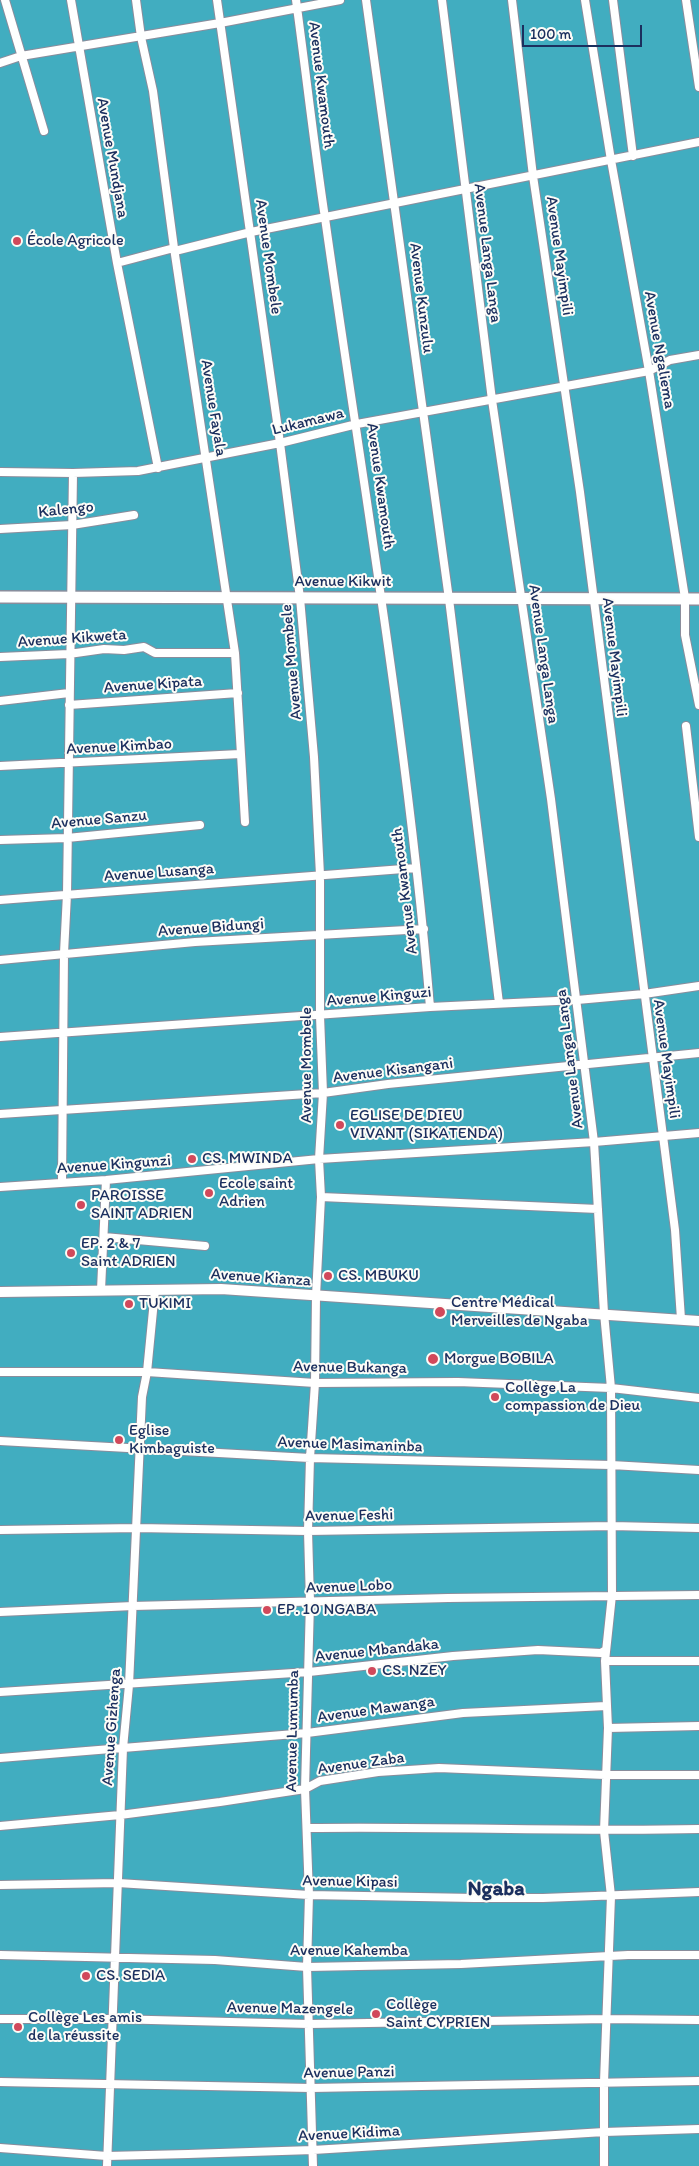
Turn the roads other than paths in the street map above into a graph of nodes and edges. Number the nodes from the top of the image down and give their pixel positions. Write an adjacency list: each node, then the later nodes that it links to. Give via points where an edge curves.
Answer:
1 (5, 0): 17 (street)
2 (71, 0): 16 (street, Avenue Mundjana)
3 (136, 0): 15 (street, Avenue Fayala)
4 (217, 0): 14 (street, Avenue Mombele)
5 (296, 0): 13 (street, Avenue Kwamouth)
6 (340, 0): 13 (street)
7 (366, 0): 26 (street, Avenue Kunzulu)
8 (442, 0): 25 (street, Avenue Langa Langa)
9 (512, 0): 24 (street, Avenue Mayimpili)
10 (585, 0): 23 (street, Avenue Ngaliema)
11 (613, 0): 22 (street)
12 (686, 0): 19 (street)
13 (297, 9): 14 (street); 27 (street, Avenue Kwamouth)
14 (220, 23): 15 (street); 28 (street, Avenue Mombele)
15 (141, 37): 16 (street); 29 (street, Avenue Fayala, via 153,91)
16 (78, 46): 17 (street); 30 (street, Avenue Mundjana)
17 (21, 56): 18 (street); 20 (street)
18 (0, 63)
19 (699, 86)
20 (44, 132)
21 (699, 142): 22 (street)
22 (633, 156): 23 (street)
23 (611, 160): 24 (street); 32 (street, Avenue Ngaliema)
24 (533, 176): 25 (street); 33 (street, Avenue Mayimpili)
25 (465, 190): 26 (street); 34 (street, Avenue Langa Langa)
26 (396, 202): 27 (street); 35 (street, Avenue Kunzulu)
27 (325, 218): 28 (street); 36 (street, Avenue Kwamouth)
28 (251, 232): 29 (street); 37 (street, Avenue Mombele)
29 (174, 249): 30 (street); 38 (street, Avenue Fayala)
30 (116, 263): 39 (street, Avenue Mundjana)
31 (699, 354): 32 (street, Lukamawa, via 670,360)
32 (649, 371): 33 (street, Lukamawa); 51 (street, Avenue Ngaliema)
33 (563, 387): 34 (street, Lukamawa); 53 (street, Avenue Mayimpili, via 580,492)
34 (492, 400): 35 (street, Lukamawa); 50 (street, Avenue Langa Langa)
35 (422, 414): 36 (street, Lukamawa); 52 (street, Avenue Kunzulu)
36 (357, 424): 37 (street, Lukamawa); 49 (street, Avenue Kwamouth)
37 (280, 443): 38 (street, Lukamawa); 48 (street, Avenue Mombele)
38 (207, 458): 39 (street, Lukamawa); 47 (street, Avenue Fayala)
39 (158, 468): 41 (street, Lukamawa)
40 (0, 472): 41 (street, Lukamawa)
41 (73, 473): 43 (street)
42 (134, 515): 43 (street, Kalengo)
43 (72, 525): 44 (street, Kalengo); 46 (street)
44 (0, 529)
45 (0, 597): 46 (main road, Avenue Kikwit)
46 (72, 597): 47 (main road, Avenue Kikwit); 56 (street)
47 (227, 598): 48 (main road, Avenue Kikwit); 55 (street, Avenue Fayala)
48 (300, 598): 49 (main road, Avenue Kikwit); 73 (street, Avenue Mombele, via 314,757)
49 (382, 598): 52 (main road, Avenue Kikwit); 72 (street, Avenue Kwamouth)
50 (521, 598): 52 (main road, Avenue Kikwit); 53 (main road, Avenue Kikwit); 82 (street, Avenue Langa Langa)
51 (685, 598): 53 (main road, Avenue Kikwit); 54 (main road, Avenue Kikwit); 62 (street, Avenue Ngaliema, via 685,635)
52 (448, 599): 83 (street)
53 (592, 599): 81 (street, Avenue Mayimpili)
54 (699, 599)
55 (234, 653): 56 (street, Avenue Kikweta, via 154,653 144,647); 59 (street, Avenue Fayala)
56 (69, 654): 57 (street, Avenue Kikweta); 58 (street)
57 (0, 657)
58 (69, 693): 60 (street); 61 (street)
59 (238, 693): 61 (street, Avenue Kipata); 64 (street, Avenue Fayala)
60 (0, 701)
61 (69, 705): 65 (street)
62 (699, 705)
63 (686, 726): 69 (street)
64 (240, 754): 65 (street, Avenue Kimbao); 67 (street, Avenue Fayala)
65 (68, 764): 66 (street, Avenue Kimbao); 70 (street)
66 (0, 766)
67 (245, 822)
68 (200, 825): 70 (street, Avenue Sanzu)
69 (699, 837)
70 (67, 838): 71 (street, Avenue Sanzu); 74 (street)
71 (0, 840)
72 (416, 868): 73 (street, Avenue Lusanga); 76 (street, Avenue Kwamouth)
73 (320, 875): 74 (street, Avenue Lusanga); 77 (street, Avenue Mombele)
74 (66, 894): 75 (street, Avenue Lusanga); 78 (street)
75 (0, 900)
76 (424, 929): 77 (street, Avenue Bidungi); 84 (street, Avenue Kwamouth)
77 (321, 936): 78 (street, Avenue Bidungi); 85 (street, Avenue Mombele)
78 (64, 953): 79 (street, Avenue Bidungi); 86 (street)
79 (0, 960)
80 (699, 986): 81 (street, Avenue Kinguzi)
81 (644, 994): 82 (street, Avenue Kinguzi); 89 (street, Avenue Mayimpili)
82 (577, 1000): 83 (street, Avenue Kinguzi); 90 (street, Avenue Langa Langa)
83 (499, 1003): 84 (street, Avenue Kinguzi)
84 (430, 1007): 85 (street, Avenue Kinguzi)
85 (320, 1016): 86 (street, Avenue Kinguzi); 91 (street, Avenue Mombele)
86 (63, 1032): 87 (street, Avenue Kinguzi); 92 (street)
87 (0, 1037)
88 (699, 1053): 89 (street, Avenue Kisangani)
89 (653, 1059): 90 (street, Avenue Kisangani); 95 (street, Avenue Mayimpili)
90 (584, 1065): 91 (street, Avenue Kisangani); 96 (street, Avenue Langa Langa)
91 (323, 1093): 92 (street, Avenue Kisangani); 97 (street, Avenue Mombele)
92 (62, 1110): 93 (street, Avenue Kisangani); 99 (street)
93 (0, 1114)
94 (699, 1133): 95 (street, Avenue Kingunzi)
95 (663, 1136): 96 (street, Avenue Kingunzi); 110 (street, Avenue Mayimpili)
96 (594, 1142): 97 (street, Avenue Kingunzi); 102 (street, Avenue Langa Langa)
97 (319, 1159): 98 (street, Avenue Kingunzi); 101 (street, Avenue Mombele)
98 (106, 1180): 99 (street, Avenue Kingunzi); 103 (street)
99 (62, 1182): 100 (street, Avenue Kingunzi)
100 (0, 1187)
101 (321, 1197): 102 (street); 108 (street, Avenue Mombele)
102 (598, 1209): 109 (street, Avenue Langa Langa)
103 (104, 1236): 104 (street); 105 (street)
104 (205, 1246)
105 (101, 1290): 106 (street, Avenue Kianza); 107 (street, Avenue Kianza)
106 (155, 1290): 108 (street, Avenue Kianza, via 221,1289); 113 (street, Avenue Gizhenga)
107 (0, 1292)
108 (316, 1296): 109 (street, Avenue Kianza); 114 (street, Avenue Lumumba)
109 (604, 1313): 110 (street, Avenue Kianza); 115 (street, Avenue Langa Langa)
110 (681, 1320): 111 (street, Avenue Kianza)
111 (699, 1321)
112 (0, 1372): 113 (street, Avenue Bukanga)
113 (147, 1372): 114 (street, Avenue Bukanga); 118 (street, Avenue Gizhenga)
114 (315, 1383): 115 (street, Avenue Bukanga, via 458,1382); 119 (street, Avenue Lumumba)
115 (611, 1388): 116 (street, Avenue Bukanga); 120 (street, Avenue Langa Langa)
116 (699, 1398)
117 (0, 1442): 118 (street, Avenue Masimaninba)
118 (139, 1449): 119 (street, Avenue Masimaninba); 123 (street, Avenue Gizhenga)
119 (310, 1458): 120 (street, Avenue Masimaninba); 126 (street, Avenue Lumumba)
120 (611, 1466): 121 (street, Avenue Masimaninba); 122 (street, Avenue Langa Langa)
121 (699, 1470)
122 (612, 1526): 124 (street, Avenue Feshi); 126 (street, Avenue Feshi); 127 (street, Avenue Langa Langa)
123 (137, 1528): 125 (street, Avenue Feshi); 126 (street, Avenue Feshi); 130 (street, Avenue Gizhenga)
124 (699, 1528)
125 (0, 1530)
126 (308, 1531): 129 (street, Avenue Lumumba)
127 (612, 1595): 128 (street, Avenue Lobo); 129 (street, Avenue Lobo); 132 (street, Avenue Langa Langa)
128 (699, 1595)
129 (310, 1602): 130 (street, Avenue Lobo); 135 (street, Avenue Lumumba)
130 (133, 1606): 131 (street, Avenue Lobo); 136 (street, Avenue Gizhenga)
131 (0, 1612)
132 (606, 1650): 133 (street, Avenue Langa Langa); 135 (street, Avenue Mbandaka, via 601,1653 538,1650 453,1656)
133 (605, 1661): 134 (street); 138 (street, Avenue Langa Langa)
134 (699, 1661)
135 (309, 1672): 136 (street, Avenue Mbandaka); 141 (street, Avenue Lumumba)
136 (129, 1684): 137 (street, Avenue Mbandaka); 142 (street, Avenue Gizhenga)
137 (0, 1692)
138 (606, 1706): 140 (street, Avenue Langa Langa); 141 (street, Avenue Mawanga, via 463,1713)
139 (699, 1726): 140 (street)
140 (608, 1728): 144 (street, Avenue Langa Langa)
141 (307, 1733): 142 (street, Avenue Mawanga); 146 (street, Avenue Lumumba)
142 (123, 1748): 143 (street, Avenue Mawanga); 147 (street, Avenue Gizhenga)
143 (0, 1758)
144 (605, 1775): 145 (street, Avenue Zaba); 146 (street, Avenue Zaba, via 440,1768 378,1772 320,1781); 151 (street, Avenue Langa Langa)
145 (699, 1776)
146 (305, 1789): 147 (street, Avenue Zaba); 149 (street, Avenue Lumumba)
147 (120, 1815): 148 (street, Avenue Zaba); 152 (street, Avenue Gizhenga)
148 (0, 1826)
149 (307, 1828): 151 (street, via 398,1826); 155 (street, Avenue Lumumba)
150 (699, 1829): 151 (street)
151 (604, 1831): 156 (street, Avenue Langa Langa)
152 (118, 1883): 153 (street, Avenue Kipasi); 155 (street, Avenue Kipasi); 160 (street, Avenue Gizhenga)
153 (0, 1884)
154 (699, 1892): 156 (street, Avenue Kipasi)
155 (309, 1895): 156 (street, Avenue Kipasi); 161 (street, Avenue Lumumba)
156 (612, 1896): 159 (street, Avenue Langa Langa)
157 (0, 1954): 160 (street, Avenue Kahemba)
158 (699, 1955): 159 (street, Avenue Kahemba)
159 (609, 1957): 161 (street, Avenue Kahemba); 164 (street, Avenue Langa Langa)
160 (115, 1958): 161 (street, Avenue Kahemba, via 215,1960); 163 (street, Avenue Gizhenga)
161 (307, 1967): 166 (street, Avenue Lumumba)
162 (0, 2019): 163 (street, Avenue Mazengele)
163 (112, 2019): 166 (street, Avenue Mazengele); 170 (street, Avenue Gizhenga)
164 (606, 2019): 165 (street, Avenue Mazengele); 166 (street, Avenue Mazengele); 169 (street, Avenue Langa Langa)
165 (699, 2020)
166 (310, 2024): 171 (street, Avenue Lumumba)
167 (699, 2081): 169 (street, Avenue Panzi)
168 (0, 2082): 170 (street, Avenue Panzi)
169 (604, 2082): 171 (street, Avenue Panzi); 173 (street, Avenue Langa Langa)
170 (109, 2086): 171 (street, Avenue Panzi); 176 (street, Avenue Gizhenga)
171 (311, 2088): 175 (street, Avenue Lumumba)
172 (699, 2130): 173 (street, Avenue Kidima)
173 (604, 2132): 175 (street, Avenue Kidima); 179 (street, Avenue Langa Langa)
174 (0, 2148): 176 (street, Avenue Kidima)
175 (312, 2150): 176 (street, Avenue Kidima); 178 (street, Avenue Lumumba)
176 (107, 2156): 177 (street, Avenue Gizhenga)
177 (106, 2166)
178 (313, 2166)
179 (604, 2166)

